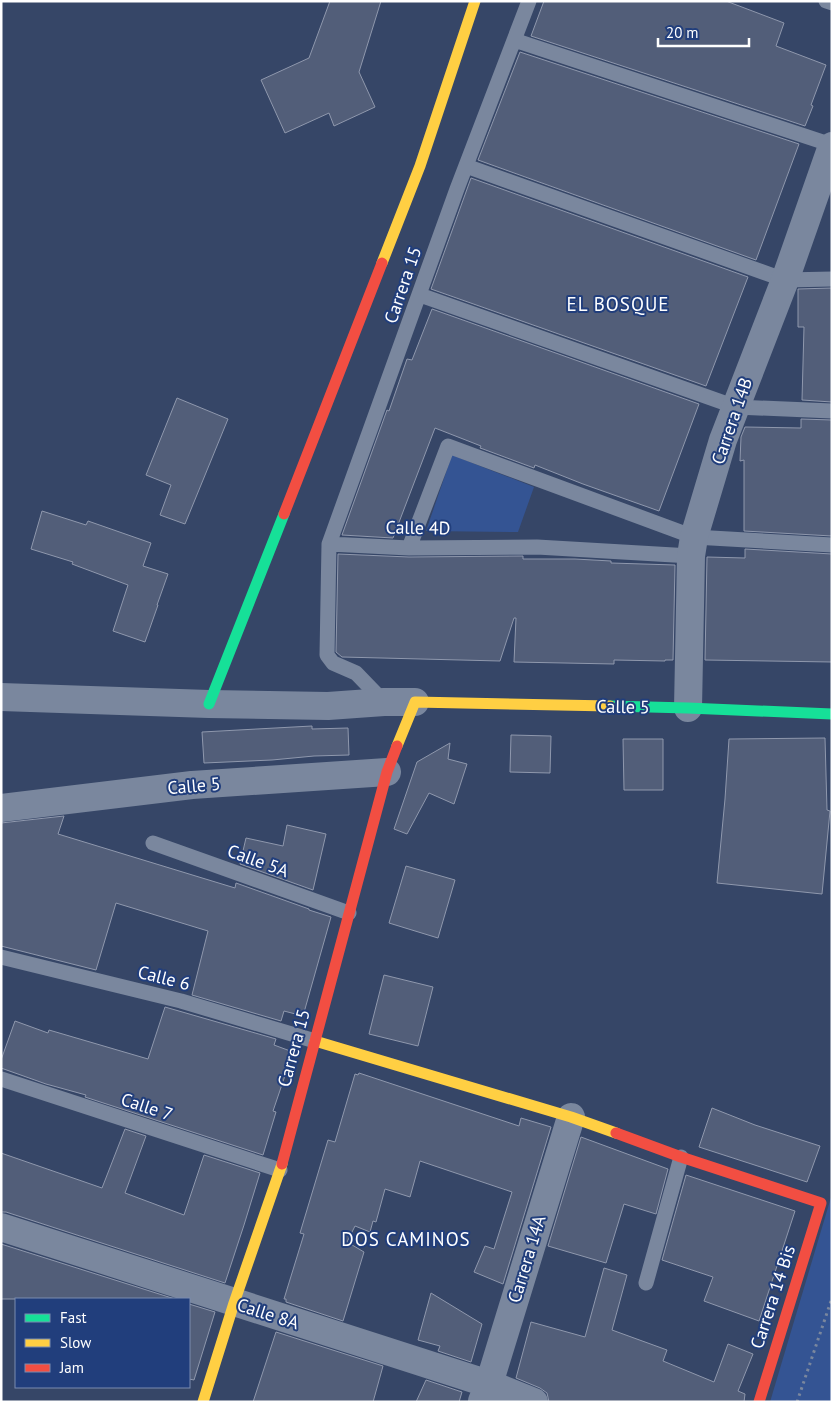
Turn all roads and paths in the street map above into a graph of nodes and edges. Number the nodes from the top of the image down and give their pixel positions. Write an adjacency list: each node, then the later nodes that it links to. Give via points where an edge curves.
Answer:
1 (475, 1): 20 (street, via 420,166)
2 (529, 1): 5 (lane, Carrera 15)
3 (826, 1): 4 (lane)
4 (832, 3)
5 (514, 40): 6 (lane); 7 (lane, Carrera 15)
6 (832, 146): 8 (street, Carrera 14B)
7 (466, 166): 8 (lane); 10 (lane, Carrera 15)
8 (785, 280): 9 (lane); 11 (street, Carrera 14B)
9 (832, 280)
10 (420, 295): 11 (lane); 13 (lane, Carrera 15)
11 (736, 407): 12 (lane); 15 (street, Carrera 14B)
12 (832, 411)
13 (330, 544): 16 (lane, Calle 4D); 18 (lane, via 327,655 333,662 356,673)
14 (832, 545): 15 (lane, Calle 4D)
15 (693, 547): 16 (lane, Calle 4D); 16 (lane, Calle 4D, via 448,446); 21 (street, Carrera 14B)
16 (409, 548)
17 (1, 697): 20 (street)
18 (384, 702): 19 (street); 20 (street, via 328,706)
19 (414, 702): 21 (street, Calle 5); 23 (street, Carrera 15)
20 (209, 704)
21 (688, 708): 22 (street, Calle 5)
22 (832, 714)
23 (387, 772): 24 (street, Calle 5, via 192,785); 26 (street, Carrera 15)
24 (1, 808)
25 (154, 843): 26 (lane, Calle 5A)
26 (349, 913): 28 (street, Carrera 15)
27 (1, 957): 28 (lane, Calle 6, via 181,1001)
28 (315, 1041): 30 (street); 32 (street, Carrera 15)
29 (1, 1079): 32 (lane, Calle 7)
30 (572, 1117): 31 (street); 37 (street, Carrera 14A)
31 (681, 1157): 34 (lane); 40 (street, Carrera 14 Bis, via 821,1202)
32 (280, 1170): 36 (street, Carrera 15)
33 (1, 1227): 36 (street, Calle 8A)
34 (646, 1283)
35 (832, 1298): 41 (path)
36 (234, 1303): 37 (street, Calle 8A); 38 (street, Carrera 15)
37 (485, 1393): 39 (street, Calle 8A)
38 (203, 1402)
39 (534, 1402)
40 (758, 1402)
41 (797, 1402)

